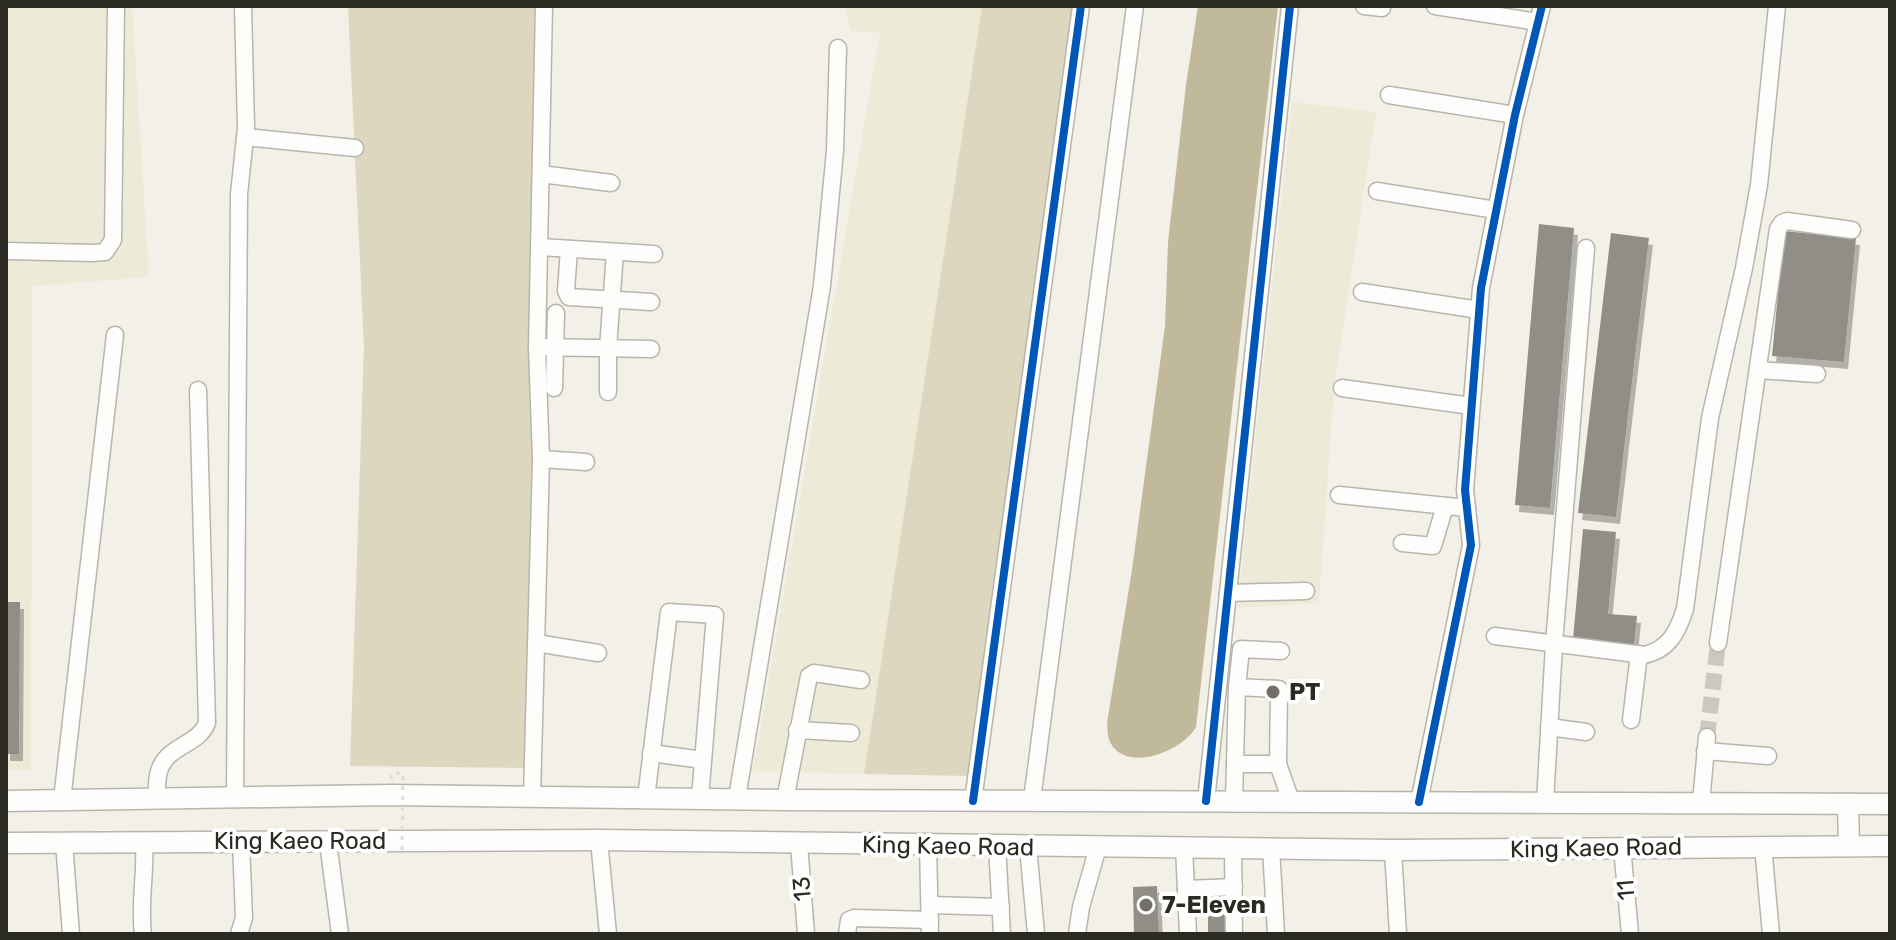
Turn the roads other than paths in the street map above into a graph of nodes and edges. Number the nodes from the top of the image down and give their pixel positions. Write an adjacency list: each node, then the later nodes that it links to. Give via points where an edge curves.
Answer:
1 (116, 6): 25 (street, via 113,240 105,252)
2 (243, 6): 15 (street)
3 (544, 6): 17 (street)
4 (1081, 6): 82 (street)
5 (1135, 6): 80 (street)
6 (1290, 6): 52 (street)
7 (1364, 6): 10 (street)
8 (1435, 6): 11 (street)
9 (1777, 6): 59 (street, via 1759,185 1710,418 1685,609 1669,642)
10 (1382, 8)
11 (1540, 14): 14 (street)
12 (838, 48): 77 (street, via 822,286)
13 (1389, 95): 14 (street)
14 (1515, 115): 20 (street)
15 (245, 137): 16 (street); 72 (street, via 239,194)
16 (355, 148)
17 (541, 174): 18 (street); 22 (street)
18 (611, 183)
19 (1377, 191): 20 (street)
20 (1496, 210): 31 (street)
21 (1852, 230): 38 (street, via 1782,223)
22 (540, 247): 24 (street); 34 (street)
23 (1586, 248): 56 (street)
24 (569, 249): 26 (street); 29 (street, via 566,295)
25 (6, 251)
26 (615, 252): 27 (street); 29 (street)
27 (654, 254)
28 (1362, 292): 31 (street)
29 (611, 300): 30 (street); 36 (street)
30 (651, 302)
31 (1479, 310): 44 (street)
32 (556, 313): 35 (street)
33 (115, 335): 78 (street)
34 (537, 347): 35 (street); 45 (street)
35 (555, 348): 36 (street); 40 (street)
36 (608, 348): 37 (street); 43 (street)
37 (651, 349)
38 (1758, 370): 39 (street); 55 (street)
39 (1817, 374)
40 (554, 388)
41 (1342, 388): 44 (street)
42 (198, 390): 74 (street, via 207,723 204,731 171,751 161,766)
43 (608, 392)
44 (1471, 406): 49 (street)
45 (541, 459): 46 (street); 54 (street)
46 (586, 462)
47 (1339, 495): 48 (street)
48 (1445, 506): 49 (street); 50 (street, via 1433,546)
49 (1467, 508): 86 (street, via 1471,545)
50 (1402, 543)
51 (1306, 591): 52 (street)
52 (1228, 593): 83 (street)
53 (1495, 636): 56 (street)
54 (536, 643): 58 (street); 73 (street)
55 (1718, 643)
56 (1554, 644): 59 (street); 63 (street)
57 (1281, 651): 61 (street, via 1241,649)
58 (598, 653)
59 (1639, 654): 62 (street)
60 (861, 680): 64 (street, via 809,676)
61 (1237, 687): 70 (street); 71 (street, via 1279,689)
62 (1631, 720)
63 (1549, 727): 65 (street); 87 (street)
64 (797, 730): 66 (street); 79 (street)
65 (1586, 732)
66 (851, 733)
67 (651, 753): 69 (street); 69 (street, via 669,612 715,615); 75 (street)
68 (1768, 756): 88 (street, via 1706,744)
69 (703, 760): 76 (street)
70 (1235, 764): 71 (street); 84 (street)
71 (1278, 764): 85 (street)
72 (235, 797): 73 (main road, King Kaeo Road); 74 (main road, King Kaeo Road)
73 (532, 797): 75 (main road, King Kaeo Road)
74 (157, 798): 78 (main road, King Kaeo Road)
75 (646, 798): 76 (main road, King Kaeo Road)
76 (700, 798): 77 (main road, King Kaeo Road)
77 (737, 798): 79 (main road, King Kaeo Road)
78 (62, 800): 81 (main road, King Kaeo Road)
79 (785, 800): 82 (main road, King Kaeo Road)
80 (1032, 800): 82 (main road, King Kaeo Road); 83 (main road, King Kaeo Road)
81 (6, 801)
82 (973, 801)
83 (1206, 801): 84 (main road, King Kaeo Road)
84 (1234, 801): 85 (main road, King Kaeo Road)
85 (1291, 801): 86 (main road, King Kaeo Road)
86 (1419, 802): 87 (main road, King Kaeo Road)
87 (1545, 803): 88 (main road, King Kaeo Road)
88 (1701, 803): 89 (main road, King Kaeo Road)
89 (1848, 804): 90 (main road, King Kaeo Road); 101 (main road)
90 (1890, 804)
91 (599, 840): 94 (main road, King Kaeo Road); 97 (main road, King Kaeo Road); 119 (street)
92 (144, 842): 93 (main road, King Kaeo Road); 96 (main road, King Kaeo Road); 116 (street)
93 (241, 842): 94 (main road, King Kaeo Road); 117 (street, via 244,918)
94 (328, 842): 118 (street)
95 (6, 843): 96 (main road, King Kaeo Road)
96 (64, 843): 115 (street)
97 (799, 844): 98 (main road, King Kaeo Road); 120 (street, 13)
98 (928, 845): 99 (main road, King Kaeo Road); 113 (street)
99 (997, 845): 103 (main road, King Kaeo Road); 112 (street)
100 (1763, 846): 101 (main road, King Kaeo Road); 106 (main road, King Kaeo Road); 130 (street)
101 (1849, 846): 102 (main road, King Kaeo Road)
102 (1890, 846)
103 (1028, 847): 104 (main road, King Kaeo Road); 123 (street)
104 (1098, 847): 105 (main road, King Kaeo Road); 124 (street)
105 (1184, 847): 107 (main road, King Kaeo Road); 111 (street)
106 (1622, 847): 109 (main road, King Kaeo Road); 129 (street, 11)
107 (1233, 848): 108 (main road, King Kaeo Road); 110 (street)
108 (1271, 848): 109 (main road, King Kaeo Road); 127 (street)
109 (1393, 850): 128 (street)
110 (1234, 887): 111 (street); 126 (street)
111 (1186, 889): 125 (street)
112 (1001, 907): 113 (street); 122 (street)
113 (933, 920): 114 (street)
114 (886, 926): 121 (street, via 854,918)
115 (71, 934)
116 (143, 934)
117 (239, 934)
118 (340, 934)
119 (608, 934)
120 (806, 934)
121 (847, 934)
122 (1002, 934)
123 (1036, 934)
124 (1077, 934)
125 (1188, 934)
126 (1234, 934)
127 (1276, 934)
128 (1398, 934)
129 (1630, 934)
130 (1771, 934)

